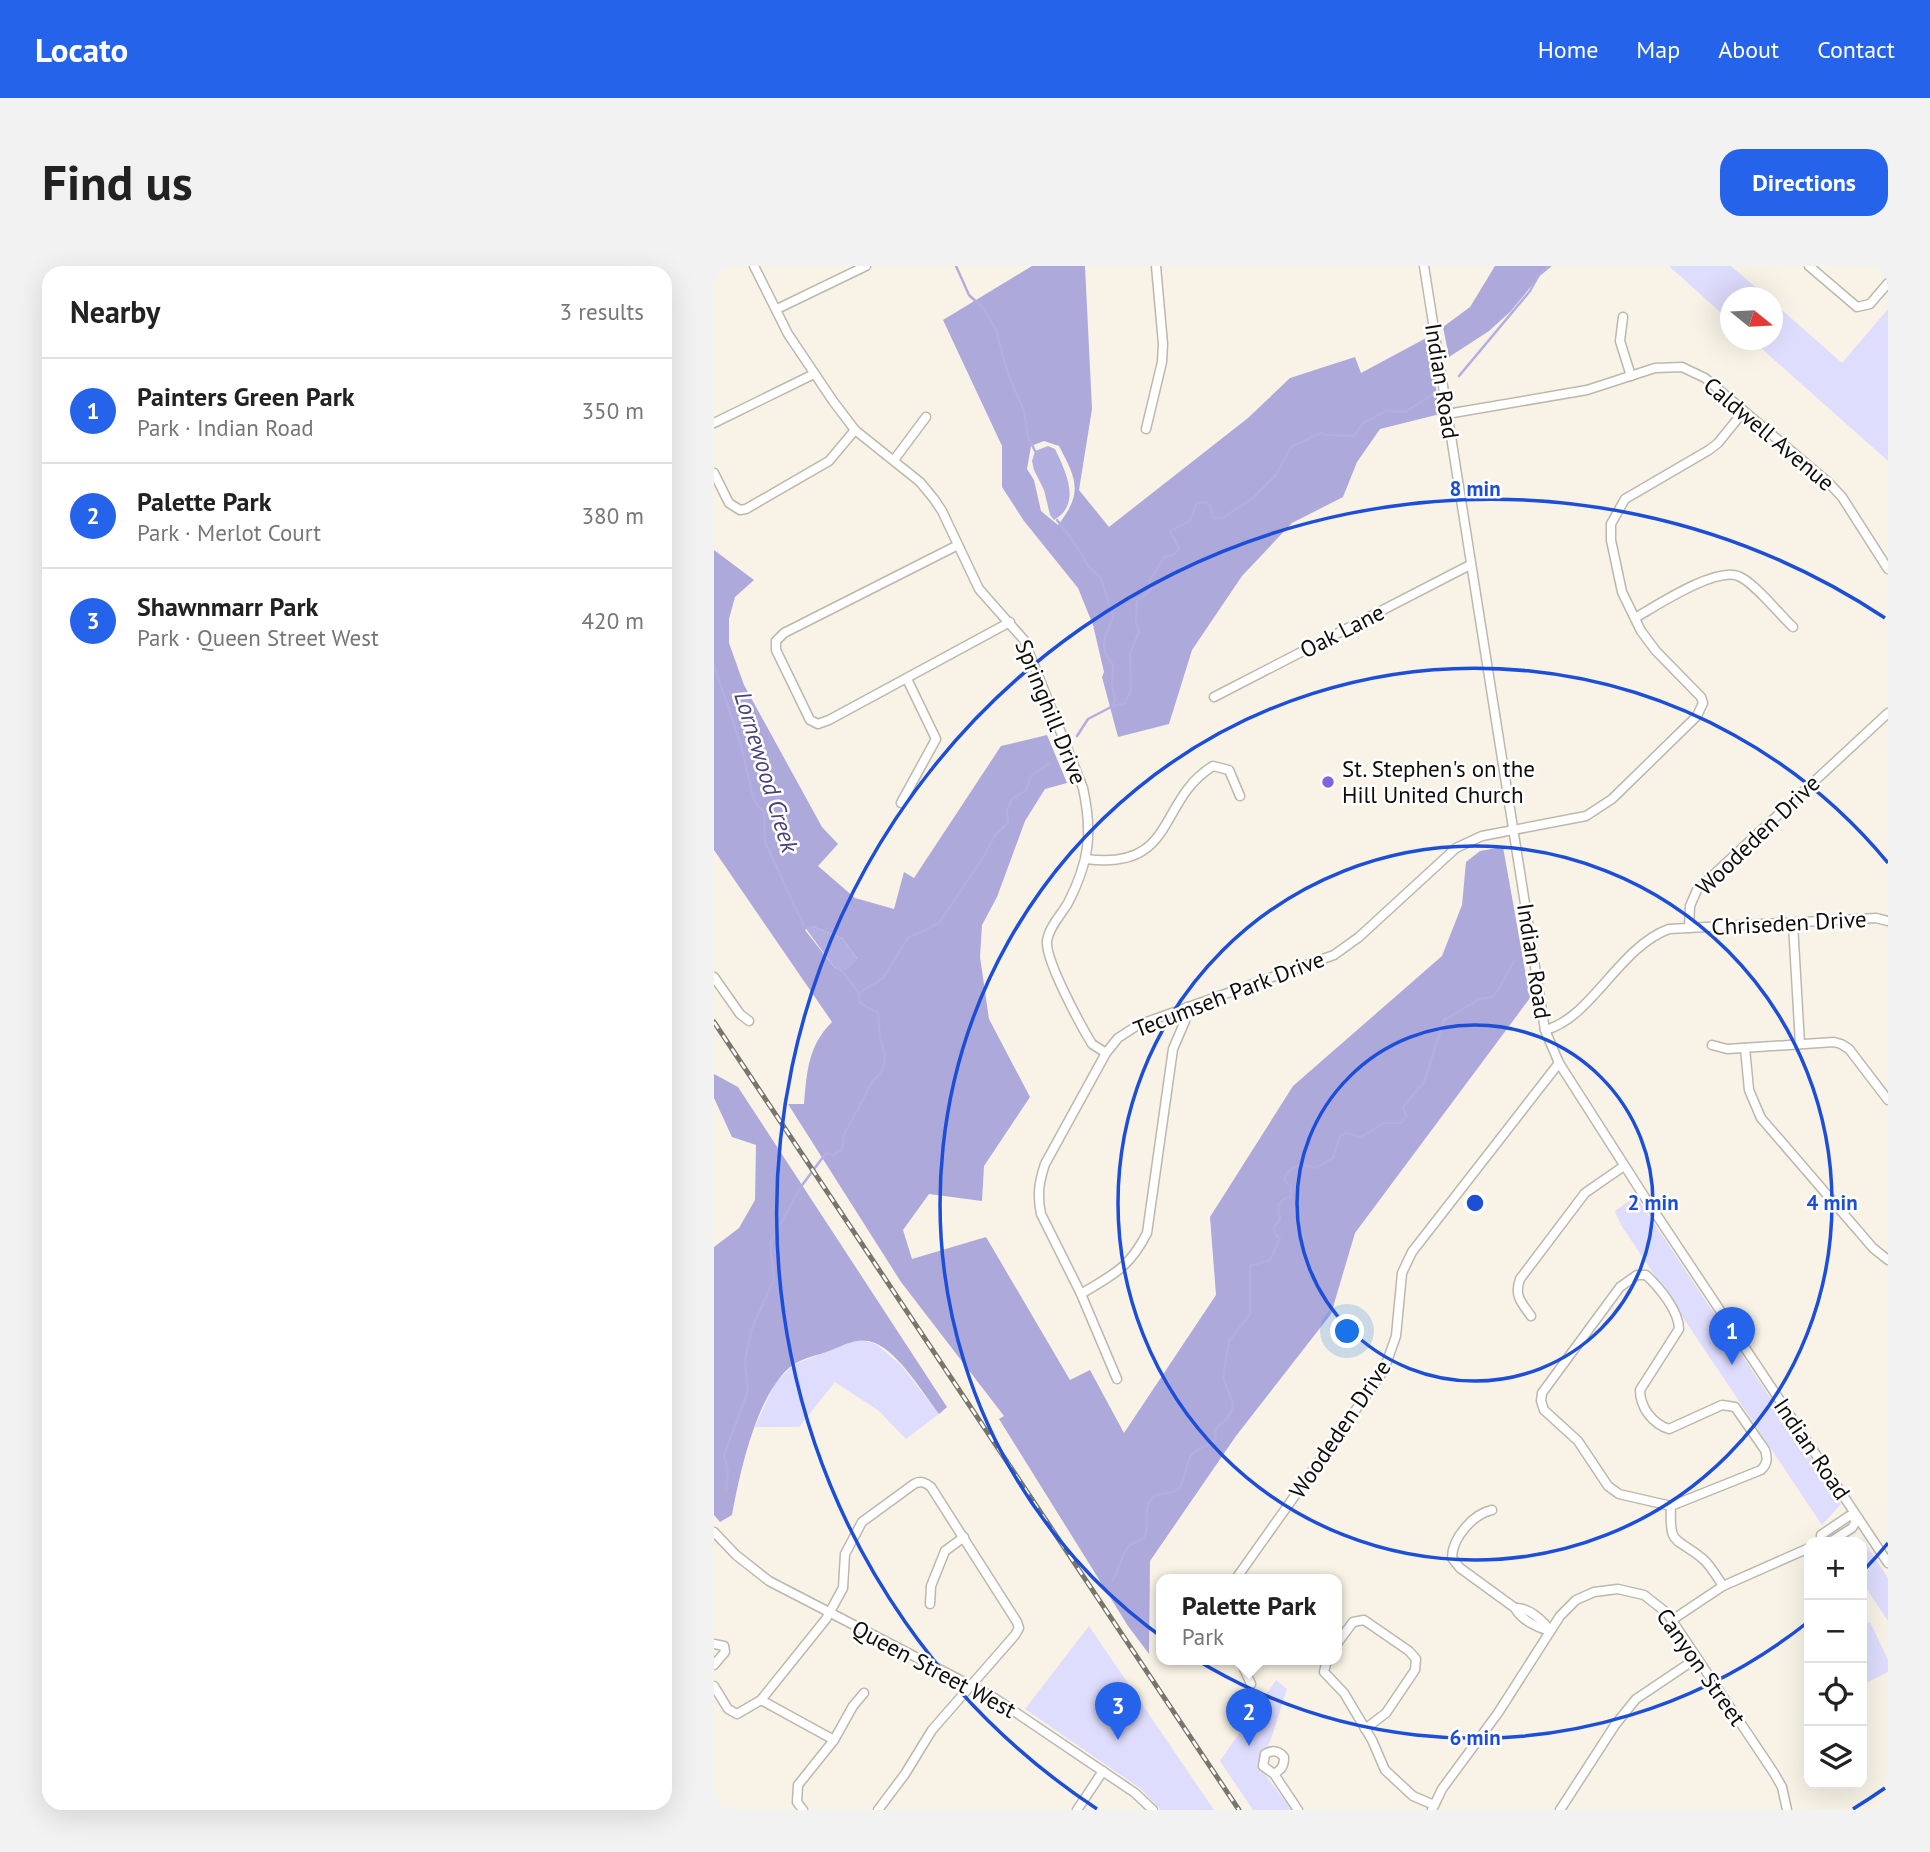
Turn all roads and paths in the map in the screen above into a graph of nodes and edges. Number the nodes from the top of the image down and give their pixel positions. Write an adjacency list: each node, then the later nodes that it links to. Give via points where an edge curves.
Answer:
1 (754, 266): 7 (street, Springhill Drive)
2 (866, 266): 7 (street)
3 (1156, 266): 15 (street, via 1162,353)
4 (1423, 266): 12 (street, Indian Road)
5 (1809, 266): 6 (street, via 1857,307 1870,303)
6 (1888, 283)
7 (777, 309): 9 (street, Springhill Drive)
8 (1623, 317): 10 (street, via 1620,341)
9 (814, 374): 14 (street); 16 (street, Springhill Drive)
10 (1631, 376): 11 (street, Caldwell Avenue, via 1656,368 1682,368 1705,378); 12 (street, Caldwell Avenue, via 1587,390)
11 (1744, 411): 21 (street, Caldwell Avenue, via 1842,497); 22 (street, Tecumseh Park Drive, via 1718,443 1634,492 1617,510 1611,540 1622,592)
12 (1447, 414): 20 (street, Indian Road)
13 (926, 417): 17 (street)
14 (714, 423)
15 (1146, 429)
16 (855, 430): 17 (street, Springhill Drive); 18 (street, via 829,461 746,509 729,503)
17 (894, 460): 19 (street, Springhill Drive, via 934,499)
18 (714, 473)
19 (958, 545): 23 (street, Springhill Drive, via 979,589); 25 (street, via 784,633 776,642 804,711 818,724)
20 (1471, 565): 26 (street, Oak Lane); 30 (street, Indian Road)
21 (1888, 569)
22 (1634, 618): 24 (street, via 1713,576 1729,574 1746,581); 30 (street, Tecumseh Park Drive, via 1648,643 1700,697 1703,703 1698,716 1612,799 1586,816)
23 (1010, 622): 25 (street); 31 (street, Springhill Drive, via 1029,649 1083,788)
24 (1793, 627)
25 (907, 679): 29 (street, via 936,739)
26 (1214, 697)
27 (1888, 713): 34 (street, Woodeden Drive, via 1697,890 1690,906)
28 (1240, 796): 31 (street, via 1229,770 1213,766 1190,785 1160,836 1144,850 1108,862)
29 (901, 803)
30 (1513, 828): 36 (street, Tecumseh Park Drive, via 1456,848 1359,937 1334,954); 38 (street, Indian Road)
31 (1086, 859): 42 (street, Springhill Drive, via 1051,928 1047,947 1092,1044)
32 (1888, 921): 33 (street, Chriseden Drive)
33 (1794, 924): 34 (street, Chriseden Drive); 39 (street)
34 (1689, 928): 38 (street, Woodeden Drive, via 1669,929 1645,941 1565,1022)
35 (714, 976): 37 (street)
36 (1187, 1007): 42 (street, Tecumseh Park Drive, via 1138,1025); 47 (street, via 1173,1049 1147,1233 1132,1259)
37 (749, 1021)
38 (1545, 1030): 43 (street, Indian Road)
39 (1800, 1044): 41 (street); 44 (street, via 1841,1044 1849,1049)
40 (1712, 1045): 41 (street)
41 (1745, 1048): 46 (street, via 1749,1090 1761,1118 1873,1248)
42 (1106, 1053): 47 (street, Tecumseh Park Drive, via 1039,1182 1041,1214)
43 (1559, 1063): 45 (street, Indian Road); 59 (street, Woodeden Drive, via 1412,1252 1402,1273 1396,1336 1384,1370)
44 (1888, 1100)
45 (1624, 1166): 48 (street, via 1585,1193 1520,1279 1518,1297); 52 (street, Indian Road)
46 (1888, 1259)
47 (1081, 1294): 49 (street, Tecumseh Park Drive)
48 (1531, 1316)
49 (1117, 1379)
50 (1671, 1506): 50 (street, via 1761,1471 1767,1458 1735,1406 1723,1405 1669,1429 1657,1426 1640,1401 1640,1391 1679,1329 1679,1320 1654,1282 1637,1275 1620,1287 1541,1401 1544,1410 1578,1441 1608,1486 1619,1494); 60 (street, via 1670,1526 1676,1542 1703,1559)
51 (1492, 1510): 64 (street, via 1470,1522 1455,1543 1452,1558 1518,1614)
52 (1858, 1518): 55 (street, via 1849,1516); 56 (street); 58 (street, Indian Road)
53 (714, 1532): 62 (street, Queen Street West, via 759,1574)
54 (964, 1537): 61 (street, via 945,1551); 62 (street, via 931,1487 914,1484 862,1522 845,1554 843,1588); 72 (street, via 1019,1628)
55 (1821, 1537)
56 (1838, 1537)
57 (1804, 1550): 60 (street)
58 (1888, 1563)
59 (1239, 1574)
60 (1723, 1586): 63 (street)
61 (930, 1604)
62 (829, 1614): 72 (street, Queen Street West); 75 (street)
63 (1672, 1620): 64 (street, Canyon Street, via 1644,1595 1606,1589 1576,1600); 67 (street, Canyon Street)
64 (1550, 1630): 80 (street, Canyon Street)
65 (1342, 1637): 76 (street, via 1353,1622 1364,1620 1416,1659 1415,1670 1386,1713)
66 (714, 1644): 68 (street, via 724,1646 725,1652)
67 (1697, 1658): 86 (street, via 1636,1699); 87 (street, Canyon Street, via 1774,1773)
68 (714, 1665)
69 (1242, 1665): 71 (street)
70 (1325, 1665): 76 (street, via 1324,1672 1344,1693)
71 (1251, 1684)
72 (970, 1685): 78 (street, Queen Street West); 82 (street, via 932,1730)
73 (714, 1686): 75 (street, via 728,1709 737,1714)
74 (864, 1693): 77 (street)
75 (761, 1700): 77 (street)
76 (1366, 1729): 80 (street, via 1385,1770)
77 (834, 1740): 81 (street, via 799,1785 797,1802)
78 (1102, 1771): 83 (street); 84 (street, Queen Street West)
79 (1274, 1774): 85 (street)
80 (1433, 1807)
81 (803, 1810)
82 (878, 1810)
83 (1077, 1810)
84 (1153, 1810)
85 (1298, 1810)
86 (1560, 1810)
87 (1787, 1810)

